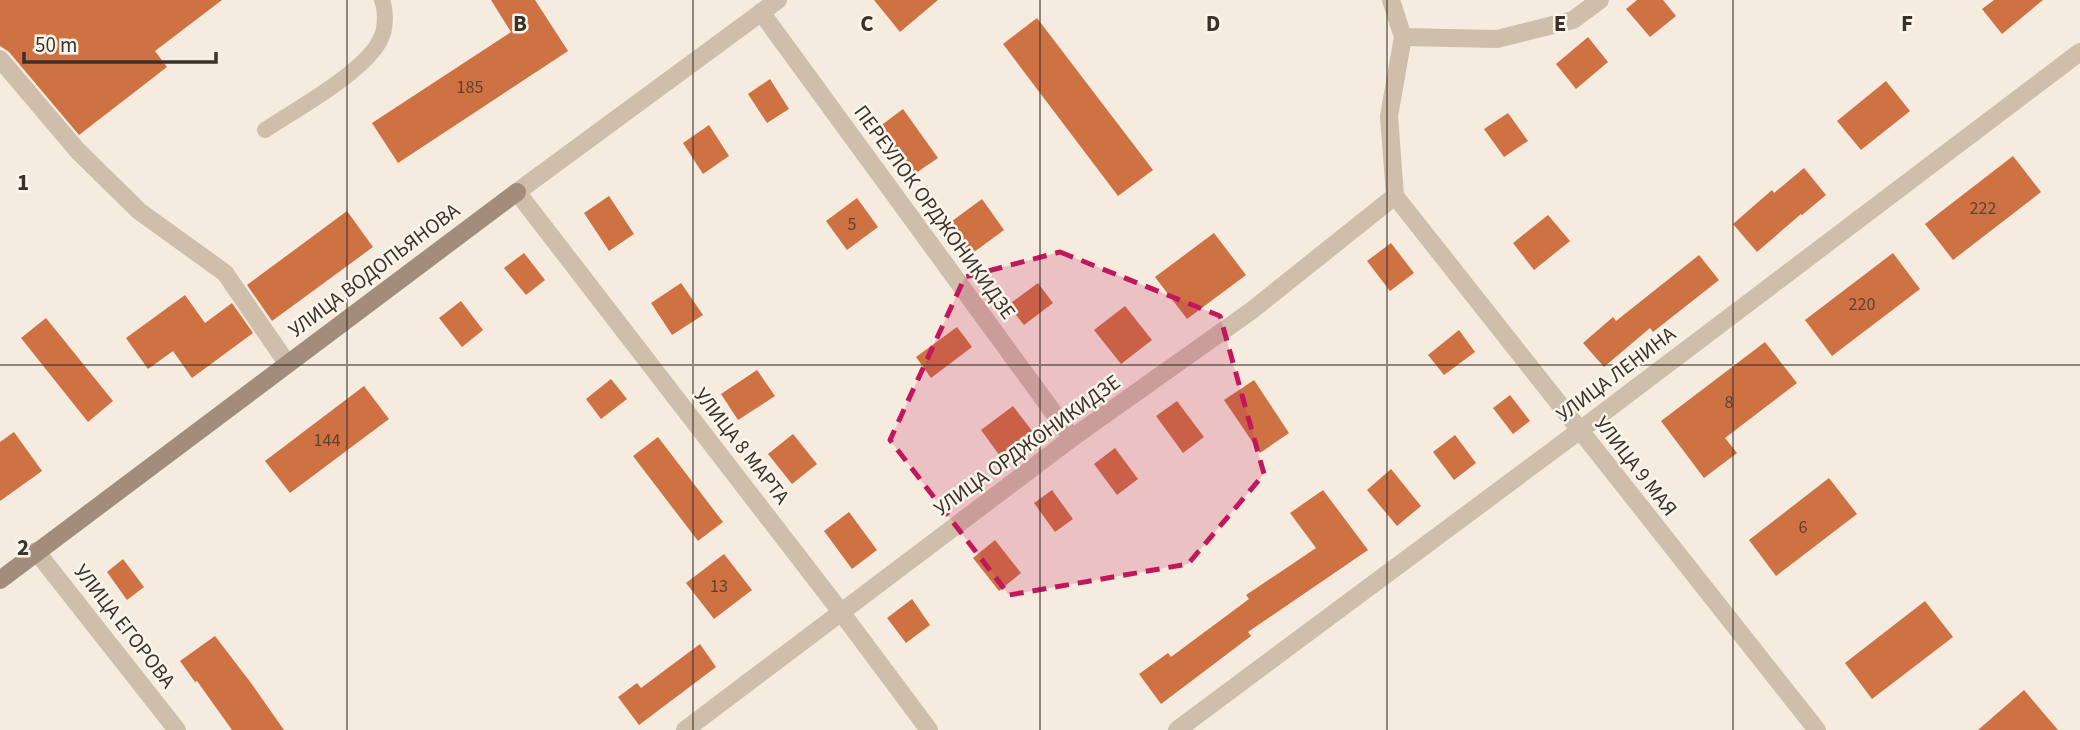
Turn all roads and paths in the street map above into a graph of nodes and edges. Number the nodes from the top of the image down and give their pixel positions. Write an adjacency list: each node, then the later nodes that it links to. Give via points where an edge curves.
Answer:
1 (382, 0): 9 (lane, via 382,37 362,64)
2 (778, 0): 5 (street, УЛИЦА ВОДОПЬЯНОВА)
3 (1391, 0): 6 (street)
4 (1600, 0): 6 (street, via 1573,20 1497,39)
5 (760, 6): 10 (street, УЛИЦА ВОДОПЬЯНОВА); 14 (street, ПЕРЕУЛОК ОРДЖОНИКИДЗЕ)
6 (1404, 37): 11 (street, via 1390,116)
7 (2080, 52): 13 (street, УЛИЦА ЛЕНИНА)
8 (0, 59): 12 (street, via 78,151 139,211 225,273)
9 (265, 130)
10 (517, 192): 12 (street, УЛИЦА ВОДОПЬЯНОВА); 17 (street, УЛИЦА 8 МАРТА)
11 (1395, 196): 13 (street, УЛИЦА 9 МАЯ); 14 (street, УЛИЦА ОРДЖОНИКИДЗЕ, via 1251,311)
12 (287, 363): 15 (street, УЛИЦА ВОДОПЬЯНОВА)
13 (1579, 431): 21 (street, УЛИЦА ЛЕНИНА); 22 (street, УЛИЦА 9 МАЯ)
14 (1072, 438): 17 (street, УЛИЦА ОРДЖОНИКИДЗЕ)
15 (36, 551): 16 (street, УЛИЦА ВОДОПЬЯНОВА); 18 (street, УЛИЦА ЕГОРОВА)
16 (0, 580)
17 (841, 612): 19 (street, УЛИЦА ОРДЖОНИКИДЗЕ); 20 (street, УЛИЦА 8 МАРТА)
18 (177, 730)
19 (685, 730)
20 (929, 730)
21 (1177, 730)
22 (1817, 730)

